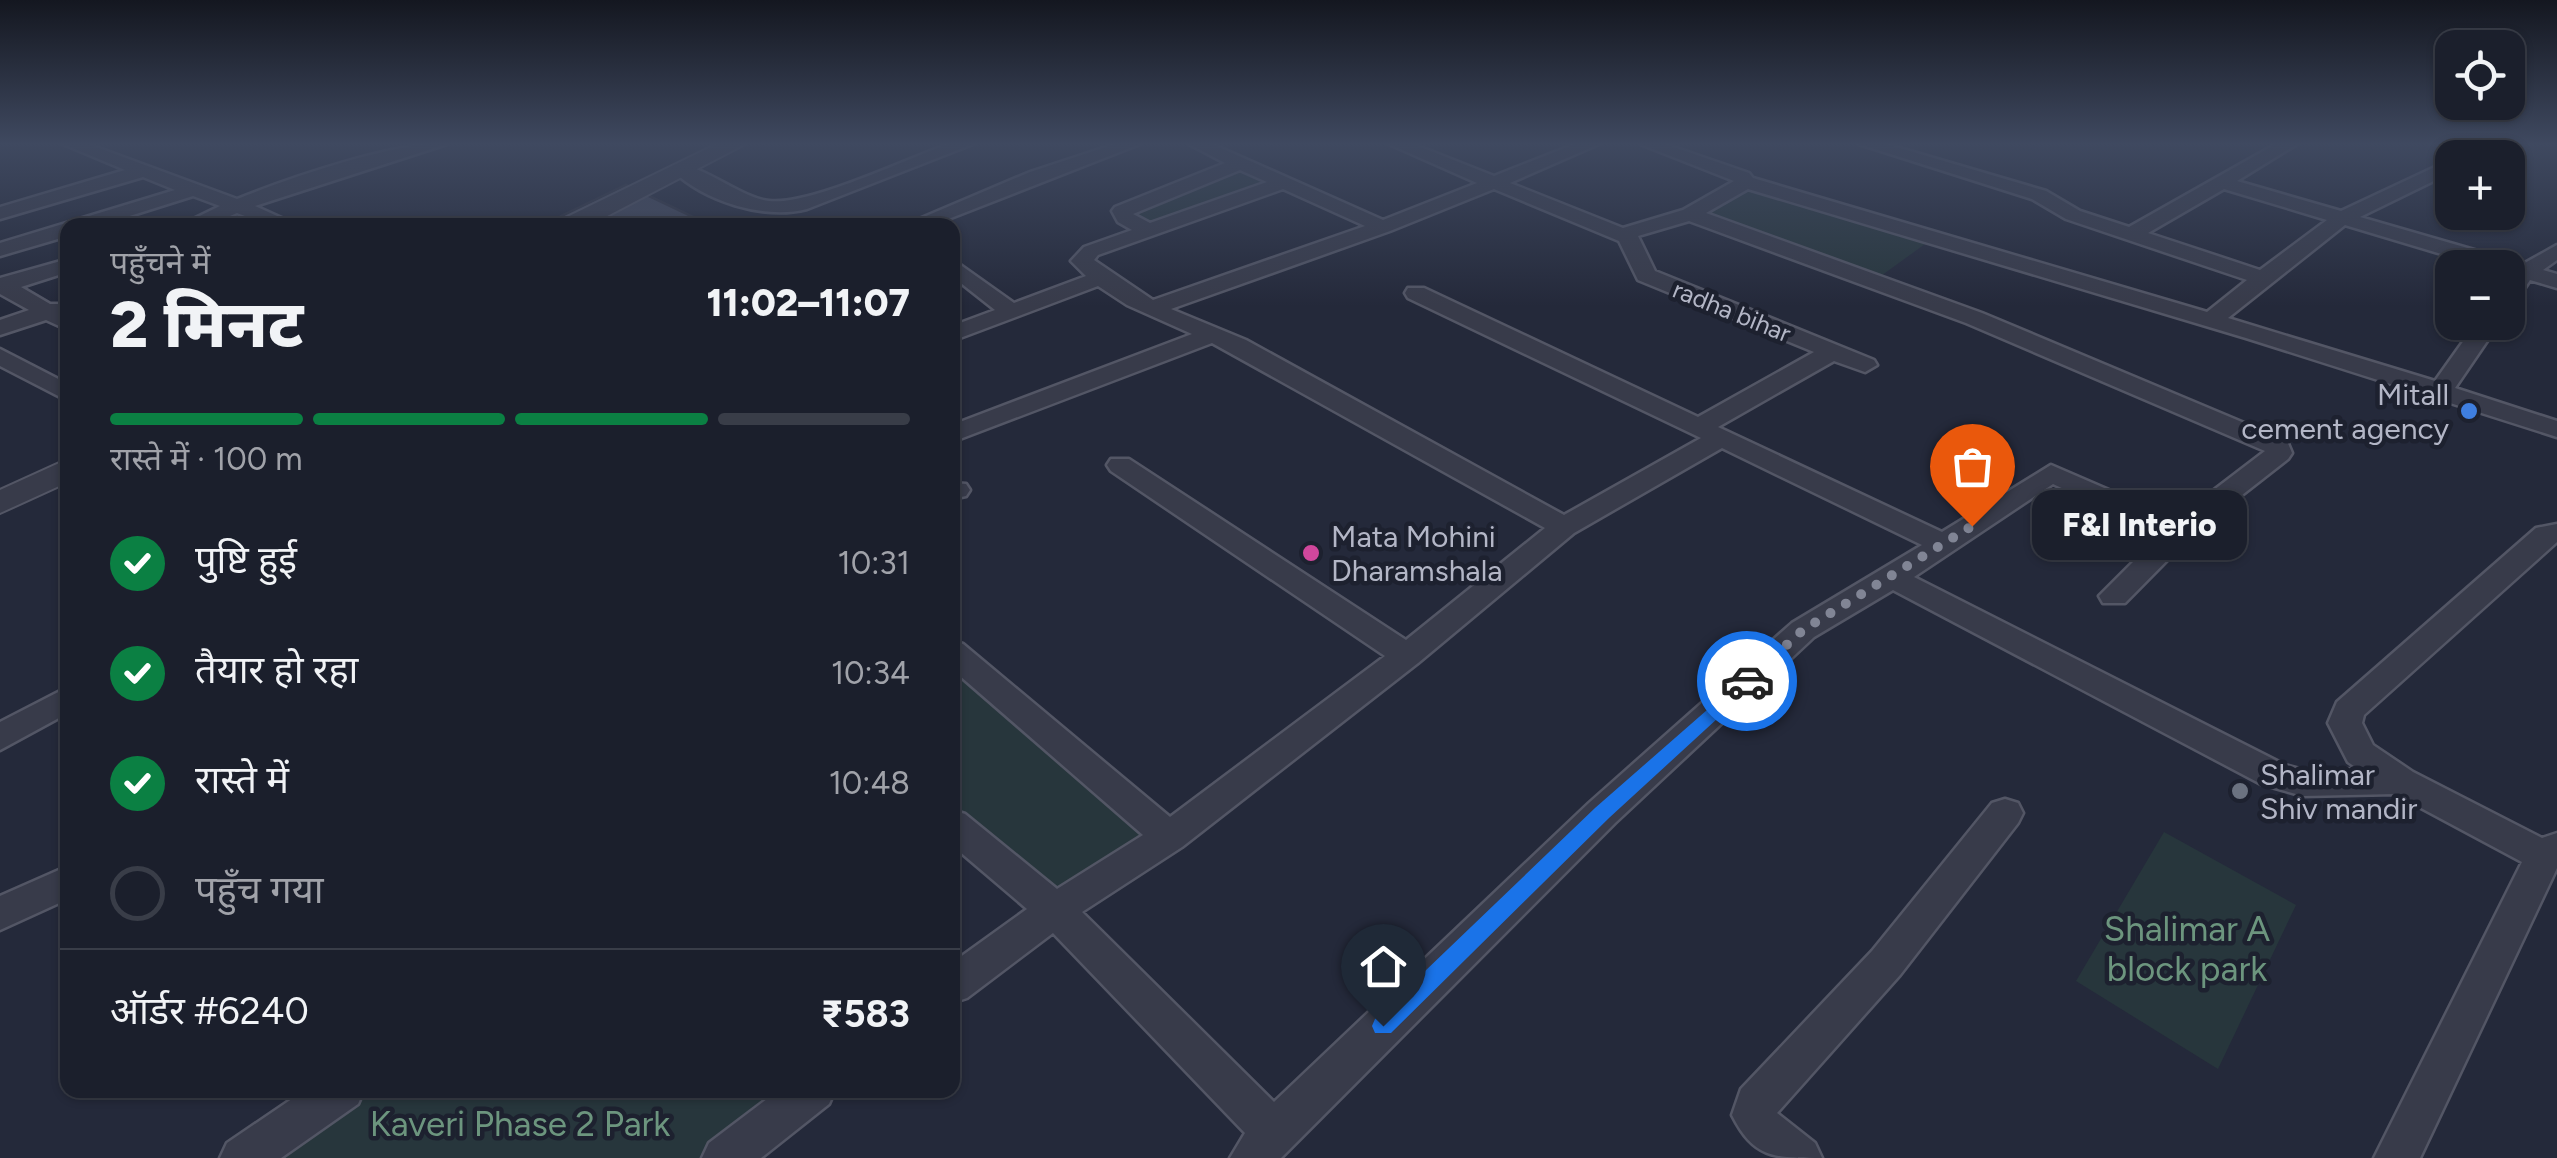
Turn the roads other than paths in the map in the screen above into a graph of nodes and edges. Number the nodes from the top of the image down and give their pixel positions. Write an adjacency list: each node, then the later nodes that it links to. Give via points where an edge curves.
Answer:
1 (51, 198): 21 (street)
2 (168, 198): 23 (street)
3 (216, 198): 20 (street)
4 (261, 198): 20 (street)
5 (625, 198): 26 (street)
6 (740, 198): 7 (street, via 776,210)
7 (819, 198)
8 (983, 198): 27 (street)
9 (1153, 198): 30 (street, via 1122,211)
10 (1239, 198): 30 (street)
11 (1319, 198): 29 (street)
12 (1454, 198): 29 (street)
13 (1531, 198): 33 (street)
14 (1718, 198): 22 (street)
15 (1800, 198): 49 (street)
16 (2044, 198): 32 (street)
17 (2193, 198): 32 (street)
18 (2275, 198): 28 (street)
19 (2383, 198): 28 (street)
20 (240, 207): 24 (street); 25 (street)
21 (0, 213)
22 (1690, 214): 33 (street); 66 (street, via 1974,318 2278,447 2278,454)
23 (103, 218)
24 (210, 218)
25 (269, 218)
26 (584, 218)
27 (933, 218)
28 (2342, 218): 35 (street); 41 (street)
29 (1383, 227): 45 (street)
30 (1148, 230): 40 (street, via 1086,254 1082,261)
31 (60, 231): 34 (street)
32 (2131, 234): 41 (street)
33 (1620, 235): 54 (street, radha bihar, via 1631,242 1646,275)
34 (0, 250)
35 (2450, 250)
36 (2557, 251): 39 (street)
37 (60, 268): 43 (street)
38 (960, 271): 46 (street)
39 (2525, 272): 42 (street)
40 (1099, 278): 45 (street); 46 (street)
41 (2263, 278): 49 (street)
42 (2557, 281)
43 (1, 286): 47 (street)
44 (1416, 293): 61 (street)
45 (1154, 307): 52 (street)
46 (1012, 312): 51 (street)
47 (60, 313)
48 (60, 313): 50 (street)
49 (2210, 321): 58 (street)
50 (0, 328)
51 (960, 331)
52 (1211, 334): 60 (street); 65 (street)
53 (2476, 340): 58 (street)
54 (1832, 352): 56 (street, radha bihar); 61 (street)
55 (0, 356): 57 (street)
56 (1865, 365)
57 (60, 390)
58 (2441, 390): 59 (street)
59 (2557, 429)
60 (960, 431)
61 (1710, 432): 65 (street); 68 (street)
62 (1120, 465): 71 (street)
63 (60, 473): 64 (street)
64 (0, 503)
65 (1564, 527): 71 (street)
66 (2180, 532): 68 (street, via 2051,473); 70 (street)
67 (2557, 533): 75 (street, via 2546,534 2350,710 2345,723 2360,753)
68 (1944, 544): 69 (street)
69 (1892, 578): 75 (street, via 2274,775 2303,783); 86 (street, via 1803,630 1602,813)
70 (2114, 596)
71 (1407, 656): 78 (street)
72 (960, 658): 78 (street)
73 (60, 703): 74 (street)
74 (0, 738)
75 (2400, 781): 79 (street)
76 (2005, 813): 89 (street, via 1886,963 1758,1103 1754,1115 1760,1126)
77 (960, 831): 81 (street)
78 (1169, 837): 81 (street)
79 (2550, 851): 90 (street)
80 (60, 885): 82 (street)
81 (1055, 910): 83 (street); 86 (street)
82 (0, 914)
83 (960, 980)
84 (330, 1098): 87 (street)
85 (794, 1098): 88 (street)
86 (1263, 1145)
87 (243, 1158)
88 (725, 1158)
89 (1800, 1158)
90 (2397, 1158)

